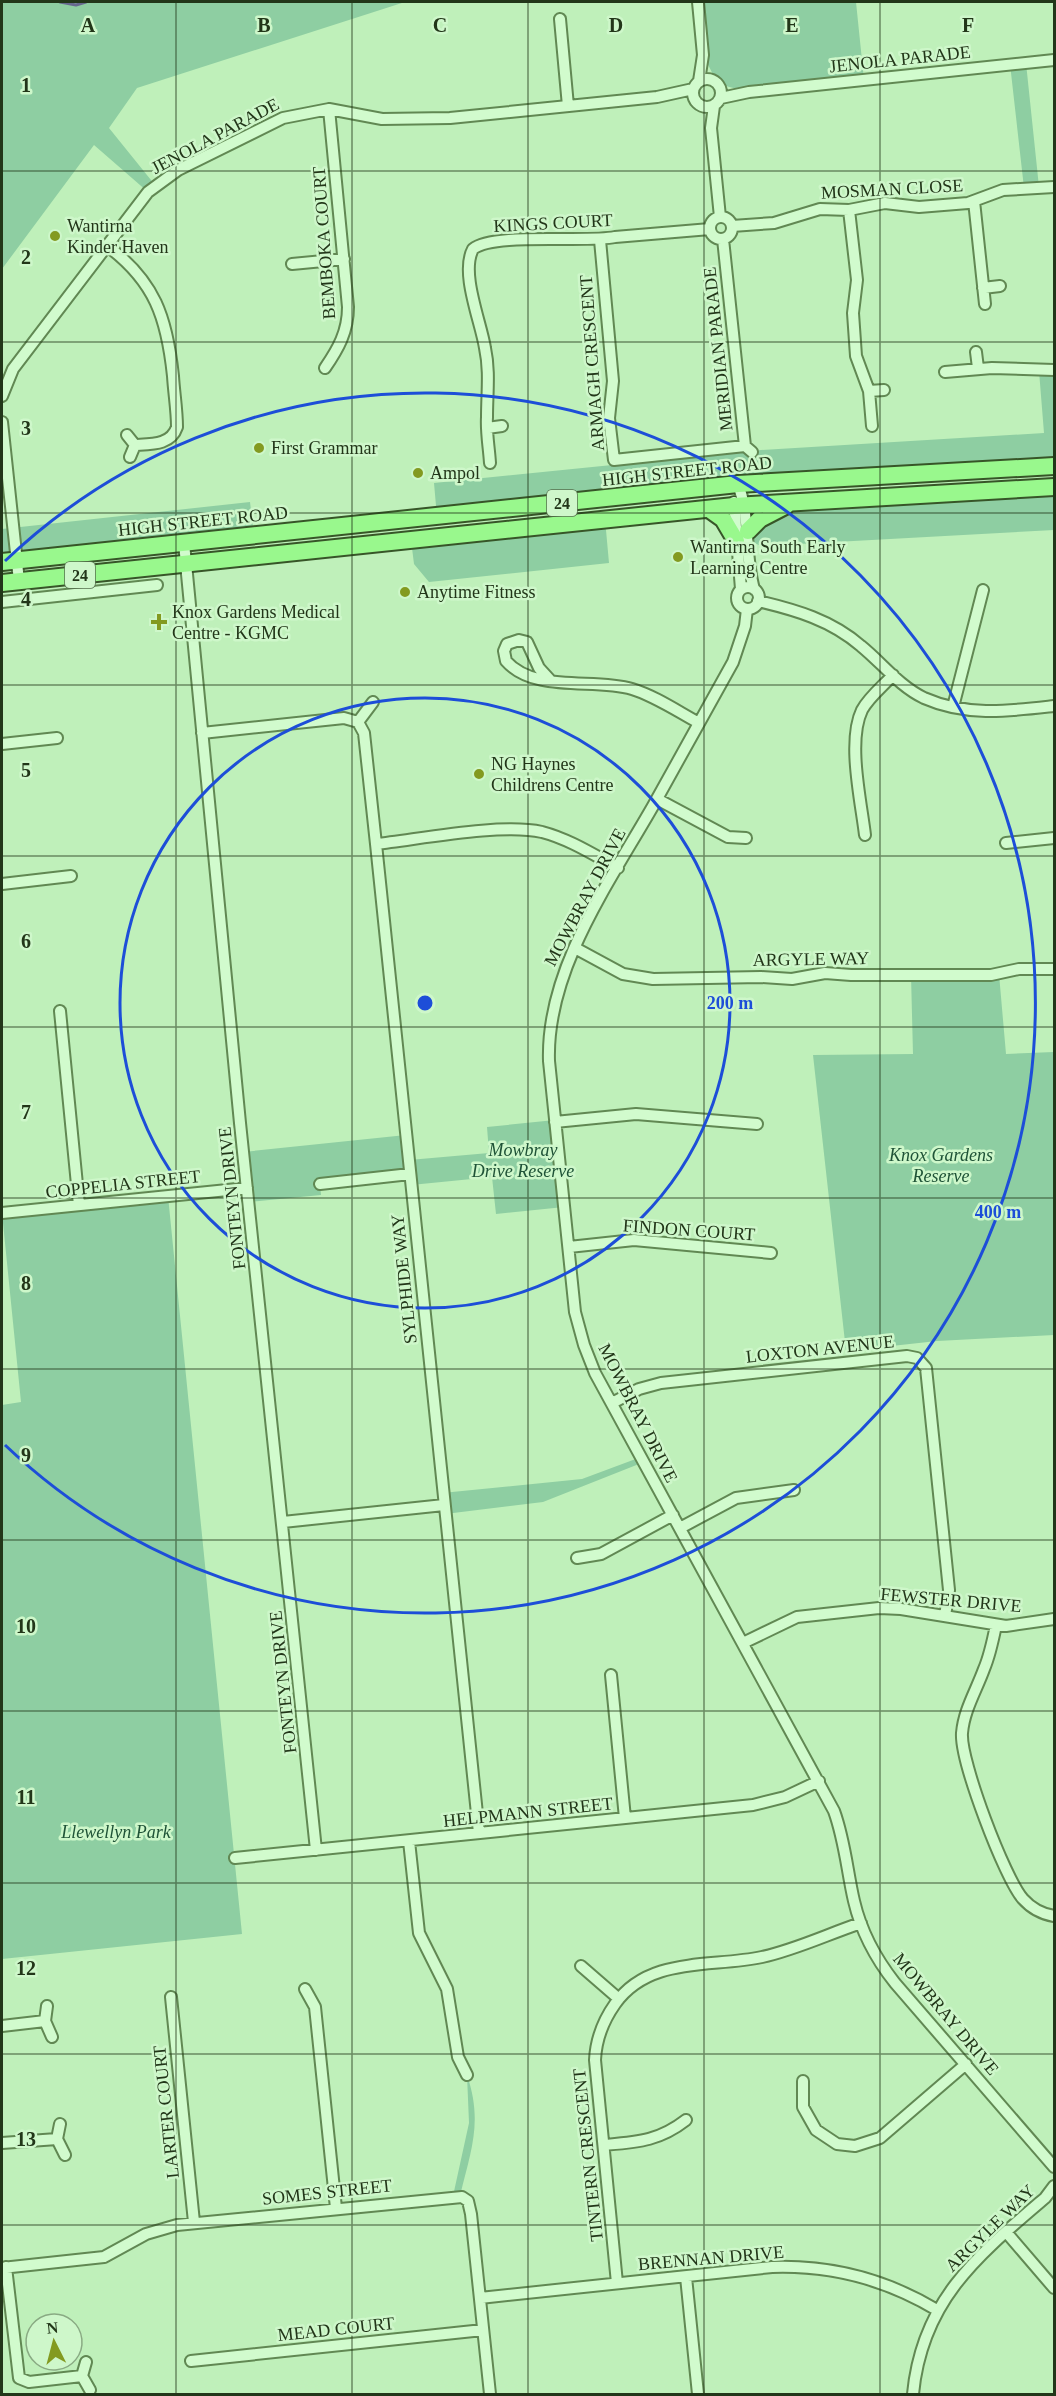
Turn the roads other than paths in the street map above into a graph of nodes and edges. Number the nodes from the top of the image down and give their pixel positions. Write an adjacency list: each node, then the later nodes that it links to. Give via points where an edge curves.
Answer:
1 (698, 2): 3 (street)
2 (560, 19): 11 (street)
3 (703, 55): 5 (street); 6 (street)
4 (1054, 60): 7 (street, JENOLA PARADE)
5 (716, 83): 6 (street, JENOLA PARADE, via 707,79); 7 (street, JENOLA PARADE); 9 (street)
6 (696, 85): 8 (street, JENOLA PARADE); 10 (street)
7 (749, 92): 9 (street, JENOLA PARADE)
8 (657, 97): 10 (street, JENOLA PARADE); 11 (street, JENOLA PARADE)
9 (717, 102): 10 (street, JENOLA PARADE); 13 (street)
10 (698, 104): 13 (street)
11 (568, 106): 12 (street, JENOLA PARADE, via 450,118 382,119)
12 (329, 109): 22 (street, JENOLA PARADE, via 283,118 166,177 143,196); 23 (street, BEMBOKA COURT)
13 (711, 128): 17 (street)
14 (1054, 187): 15 (street, MOSMAN CLOSE, via 1003,190)
15 (974, 201): 16 (street, MOSMAN CLOSE, via 919,207 885,203); 26 (street)
16 (849, 210): 18 (street, MOSMAN CLOSE, via 820,209 774,223); 34 (street, via 857,280 853,313 856,356)
17 (720, 217): 18 (street); 19 (street)
18 (732, 226): 20 (street, via 729,236)
19 (710, 229): 20 (street); 21 (street, KINGS COURT)
20 (723, 239): 42 (street, MERIDIAN PARADE)
21 (600, 240): 39 (street, KINGS COURT, via 543,238 487,243 473,249 469,261 473,302 485,344 489,386); 42 (street, ARMAGH CRESCENT, via 613,381 609,418 614,460)
22 (106, 244): 35 (street, JENOLA PARADE, via 13,369); 41 (street, via 145,282 169,339 177,427 165,441)
23 (344, 259): 24 (street); 30 (street, BEMBOKA COURT, via 347,326)
24 (292, 264)
25 (1000, 286): 26 (street)
26 (983, 288): 27 (street)
27 (985, 304)
28 (976, 351): 29 (street)
29 (978, 368): 31 (street); 32 (street)
30 (325, 369)
31 (1054, 370)
32 (945, 372)
33 (884, 390): 34 (street)
34 (869, 391): 38 (street)
35 (2, 396)
36 (2, 422): 44 (street)
37 (502, 426): 39 (street)
38 (872, 426)
39 (487, 428): 45 (street, KINGS COURT)
40 (127, 435): 41 (street)
41 (135, 445): 43 (street)
42 (749, 449)
43 (130, 457)
44 (3, 459): 58 (street)
45 (490, 463)
46 (1054, 466): 47 (main road, HIGH STREET ROAD / 24)
47 (973, 471): 48 (main road, HIGH STREET ROAD / 24); 50 (main road, via 974,480)
48 (738, 484): 52 (street, MOWBRAY DRIVE); 54 (main road, HIGH STREET ROAD / 24)
49 (1054, 487): 50 (main road, 24)
50 (986, 491): 51 (main road, 24)
51 (796, 501): 52 (main road, 24); 55 (main road, via 760,519)
52 (740, 505): 53 (main road, 24); 55 (street, MOWBRAY DRIVE)
53 (708, 508): 55 (main road); 56 (main road, 24)
54 (386, 522): 56 (main road); 57 (main road, HIGH STREET ROAD / 24)
55 (742, 536): 65 (street, MOWBRAY DRIVE); 66 (street, MOWBRAY DRIVE)
56 (419, 539): 59 (main road, 24)
57 (184, 543): 58 (main road, HIGH STREET ROAD / 24); 59 (street, FONTEYN DRIVE)
58 (9, 561): 61 (street)
59 (186, 563): 60 (main road, 24); 78 (street, FONTEYN DRIVE)
60 (141, 568): 61 (main road, 24); 64 (street)
61 (19, 581): 62 (main road, 24)
62 (2, 583)
63 (157, 585): 64 (street)
64 (126, 588): 69 (street)
65 (741, 589): 66 (street); 70 (street, MOWBRAY DRIVE, via 738,603)
66 (754, 589): 68 (street, MOWBRAY DRIVE)
67 (983, 590): 75 (street)
68 (758, 601): 70 (street); 71 (street, via 829,624 853,639)
69 (2, 602)
70 (747, 609): 77 (street, MOWBRAY DRIVE, via 733,662)
71 (893, 675): 75 (street, via 920,695); 82 (street, via 867,703 858,722 855,744)
72 (550, 680): 72 (street, via 530,678 510,665 504,654 507,644 527,642 539,668); 77 (street, via 633,689)
73 (373, 702): 76 (street)
74 (1054, 706): 75 (street, via 987,712)
75 (952, 707)
76 (358, 722): 78 (street, via 344,718); 86 (street, SYLPHIDE WAY, via 364,733)
77 (699, 723): 81 (street, MOWBRAY DRIVE)
78 (202, 733): 97 (street, FONTEYN DRIVE)
79 (57, 738): 80 (street)
80 (2, 744)
81 (657, 799): 83 (street, via 728,837); 87 (street, MOWBRAY DRIVE)
82 (865, 835)
83 (746, 838)
84 (1054, 838): 85 (street)
85 (1006, 843)
86 (376, 844): 87 (street, via 532,831 566,841); 95 (street, SYLPHIDE WAY)
87 (618, 868): 90 (street, MOWBRAY DRIVE)
88 (71, 876): 89 (street)
89 (2, 884)
90 (575, 948): 91 (street, ARGYLE WAY, via 623,974 653,979 792,980 825,973 991,975 1019,969); 93 (street, MOWBRAY DRIVE, via 559,982 549,1033)
91 (1054, 969)
92 (60, 1011): 98 (street)
93 (555, 1122): 94 (street, via 636,1114); 100 (street, MOWBRAY DRIVE)
94 (757, 1124)
95 (410, 1174): 96 (street); 104 (street, SYLPHIDE WAY)
96 (320, 1184)
97 (247, 1188): 98 (street, COPPELIA STREET); 106 (street, FONTEYN DRIVE)
98 (79, 1205): 99 (street, COPPELIA STREET)
99 (2, 1214)
100 (568, 1247): 101 (street, FINDON COURT, via 634,1240); 102 (street, MOWBRAY DRIVE, via 579,1329 595,1373)
101 (771, 1253)
102 (612, 1402): 105 (street, MOWBRAY DRIVE); 109 (street, LOXTON AVENUE, via 647,1385 907,1356 918,1358 924,1363 927,1380 949,1590)
103 (794, 1490): 107 (street, via 736,1498)
104 (444, 1505): 106 (street); 116 (street, SYLPHIDE WAY)
105 (673, 1515): 107 (street, MOWBRAY DRIVE); 108 (street, via 601,1554)
106 (283, 1522): 118 (street, FONTEYN DRIVE)
107 (680, 1528): 112 (street, MOWBRAY DRIVE)
108 (577, 1558)
109 (945, 1616): 111 (street, FEWSTER DRIVE); 112 (street, FEWSTER DRIVE, via 890,1608 807,1616 789,1619)
110 (1054, 1619): 111 (street, FEWSTER DRIVE)
111 (996, 1625): 120 (street, via 989,1656 966,1712 963,1756 1018,1893 1036,1910)
112 (743, 1643): 114 (street, MOWBRAY DRIVE)
113 (610, 1675): 115 (street)
114 (819, 1781): 115 (street, HELPMANN STREET, via 766,1803); 121 (street, MOWBRAY DRIVE, via 841,1832)
115 (626, 1818): 116 (street, HELPMANN STREET)
116 (479, 1833): 117 (street, HELPMANN STREET)
117 (409, 1841): 118 (street, HELPMANN STREET); 131 (street, via 419,1933 447,1989 458,2057)
118 (316, 1850): 119 (street, HELPMANN STREET)
119 (235, 1858)
120 (1054, 1916)
121 (861, 1923): 125 (street, TINTERN CRESCENT, via 770,1955 660,1971 640,1980); 130 (street, MOWBRAY DRIVE, via 891,1978)
122 (581, 1966): 125 (street)
123 (305, 1989): 141 (street, via 315,2007)
124 (171, 1997): 142 (street, LARTER COURT)
125 (619, 1999): 137 (street, TINTERN CRESCENT, via 603,2025 596,2052)
126 (47, 2006): 127 (street)
127 (45, 2021): 128 (street); 129 (street)
128 (2, 2026)
129 (52, 2037)
130 (966, 2064): 132 (street, via 880,2139 855,2146 837,2144 816,2130 803,2107); 139 (street, MOWBRAY DRIVE)
131 (467, 2074)
132 (803, 2081)
133 (686, 2120): 137 (street, via 669,2133 648,2140)
134 (60, 2124): 135 (street)
135 (57, 2139): 136 (street); 138 (street)
136 (2, 2143)
137 (604, 2145): 146 (street, TINTERN CRESCENT)
138 (65, 2155)
139 (1054, 2167)
140 (1054, 2186): 143 (street, ARGYLE WAY)
141 (336, 2208): 142 (street, SOMES STREET); 148 (street, SOMES STREET, via 456,2196 466,2199)
142 (194, 2222): 144 (street, SOMES STREET, via 154,2231 104,2257)
143 (1006, 2232): 147 (street); 149 (street, ARGYLE WAY, via 964,2271)
144 (4, 2268): 153 (street, via 19,2378 29,2382)
145 (686, 2277): 146 (street, BRENNAN DRIVE); 149 (street, BRENNAN DRIVE, via 772,2268 820,2268 875,2282); 156 (street)
146 (617, 2283): 148 (street, BRENNAN DRIVE)
147 (1054, 2288)
148 (480, 2298): 150 (street, SOMES STREET)
149 (937, 2310): 157 (street, ARGYLE WAY, via 920,2355)
150 (483, 2330): 151 (street, MEAD COURT); 155 (street, SOMES STREET)
151 (191, 2361)
152 (86, 2362): 153 (street)
153 (82, 2376): 154 (street)
154 (90, 2390)
155 (490, 2394)
156 (698, 2394)
157 (913, 2394)

